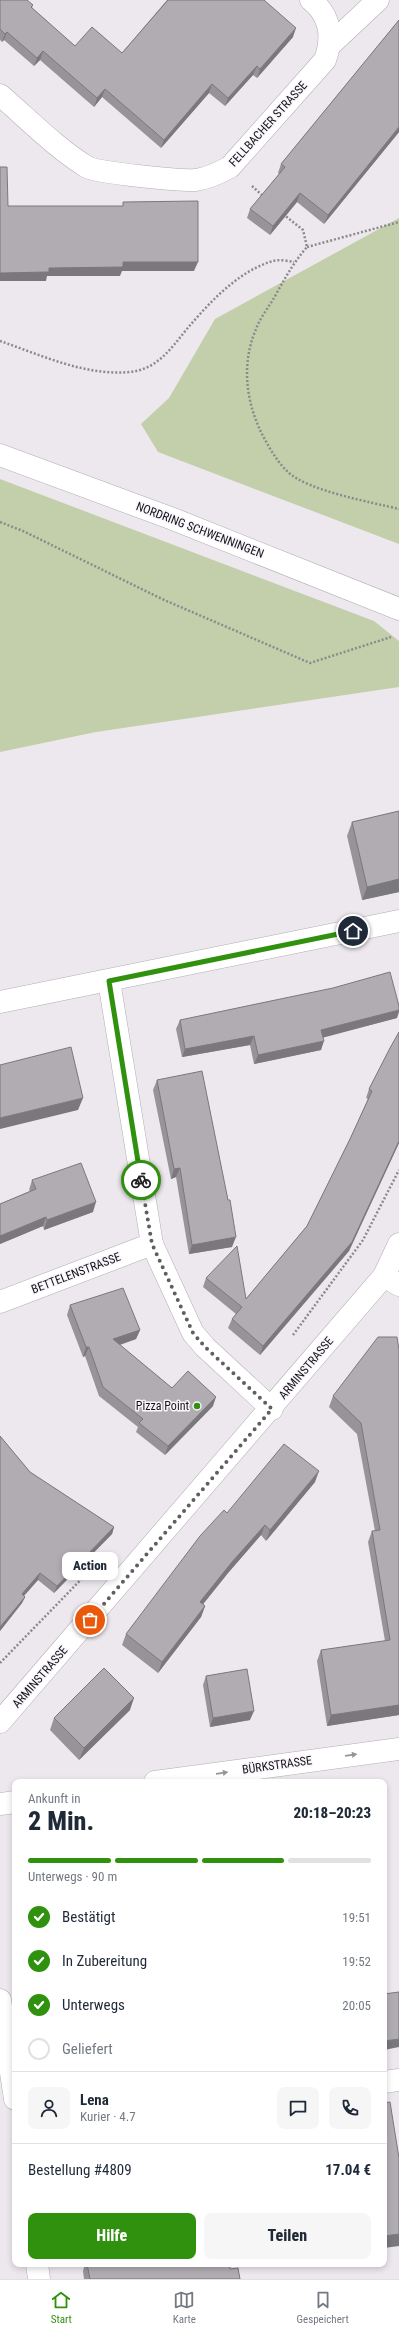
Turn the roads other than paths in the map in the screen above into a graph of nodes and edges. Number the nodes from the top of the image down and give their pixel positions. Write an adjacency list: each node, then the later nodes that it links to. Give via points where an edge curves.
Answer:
1 (311, 0): 3 (street, FELLBACHER STRASSE, via 329,24)
2 (378, 0): 3 (street, FELLBACHER STRASSE)
3 (330, 45): 4 (street, FELLBACHER STRASSE, via 325,60 230,167 212,177 194,180 89,168)
4 (0, 95)
5 (0, 455): 6 (street, NORDRING SCHWENNINGEN, via 173,518)
6 (399, 609)
7 (399, 922): 8 (street)
8 (109, 981): 9 (street); 10 (street)
9 (0, 1002)
10 (152, 1244): 13 (street, BETTELENSTRASSE); 14 (street, via 193,1333)
11 (399, 1244): 12 (street, ARMINSTRASSE)
12 (391, 1280): 14 (street, ARMINSTRASSE)
13 (0, 1302)
14 (272, 1409): 15 (street, ARMINSTRASSE)
15 (0, 1722)
16 (399, 1749): 17 (street, BÜRKSTRASSE, one-way to 16)
17 (178, 1779)
18 (12, 1802): 19 (street)
19 (0, 1804)
20 (0, 2000): 21 (street)
21 (12, 2079)
22 (399, 2080): 23 (street)
23 (387, 2082)
24 (37, 2267): 25 (street)
25 (39, 2279)

